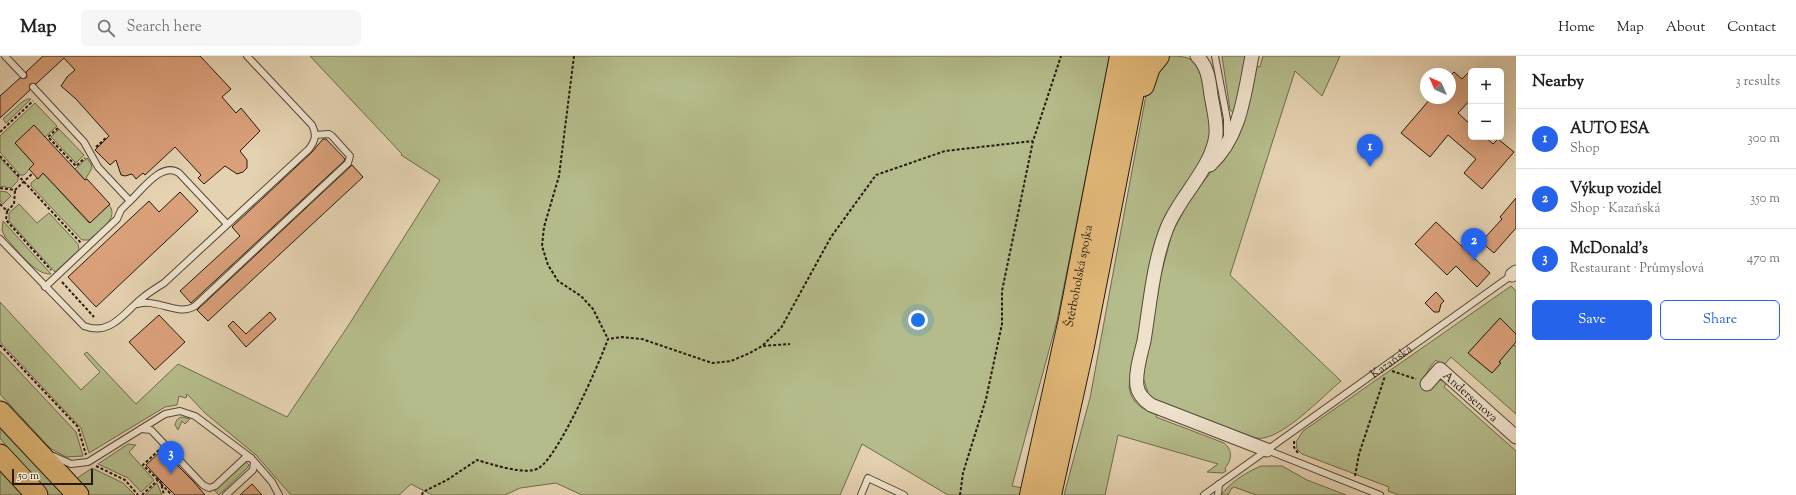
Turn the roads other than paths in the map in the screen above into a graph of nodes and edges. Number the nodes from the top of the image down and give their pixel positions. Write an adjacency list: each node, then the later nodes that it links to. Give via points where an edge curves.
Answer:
1 (6, 56): 9 (lane); 10 (lane)
2 (247, 56): 12 (lane, via 312,126)
3 (1121, 56): 40 (highway, Štěrboholská spojka, via 1071,311)
4 (1140, 56): 16 (highway, Štěrboholská spojka)
5 (1158, 56): 16 (highway, via 1146,74)
6 (1197, 56): 14 (street, via 1208,71 1216,128 1212,151)
7 (1216, 56): 13 (lane, via 1227,119 1227,138)
8 (1252, 56): 13 (street, via 1236,127)
9 (0, 62)
10 (23, 75)
11 (33, 87): 15 (lane, via 84,142 98,167)
12 (315, 135): 17 (lane, via 309,149); 21 (lane, via 332,136 349,154 348,163 195,306 186,310 150,302)
13 (1221, 152): 14 (street)
14 (1199, 176): 27 (street, via 1174,214 1162,246 1138,369 1137,388 1151,405)
15 (130, 201): 17 (lane, via 158,175 172,169 179,173); 20 (lane, via 117,219)
16 (1110, 206): 41 (highway, Štěrboholská spojka)
17 (227, 224): 21 (lane, via 164,283)
18 (0, 239): 20 (lane)
19 (1514, 273): 27 (lane, Kazaňská)
20 (45, 287): 21 (lane, via 79,323 88,328 101,329 113,324)
21 (135, 305)
22 (1427, 384): 25 (street, Andersenova, via 1440,370)
23 (0, 412): 26 (main road)
24 (139, 429): 26 (lane, via 117,445 82,464 71,464); 29 (lane, via 165,414 184,412 195,416); 29 (lane, via 151,430 203,485 209,488 215,486 245,458)
25 (1516, 437)
26 (34, 448): 34 (main road)
27 (1266, 450): 30 (lane, Kazaňská); 32 (lane)
28 (0, 455): 33 (main road)
29 (253, 460): 31 (lane); 35 (lane, via 253,470)
30 (1219, 484): 42 (lane, Kazaňská); 43 (lane)
31 (275, 487): 36 (lane); 37 (lane)
32 (1372, 494): 44 (lane)
33 (37, 495)
34 (78, 495)
35 (226, 495)
36 (276, 495)
37 (279, 495)
38 (860, 495): 39 (lane, via 868,478)
39 (904, 495)
40 (1031, 495)
41 (1050, 495)
42 (1204, 495)
43 (1218, 495)
44 (1380, 495)

